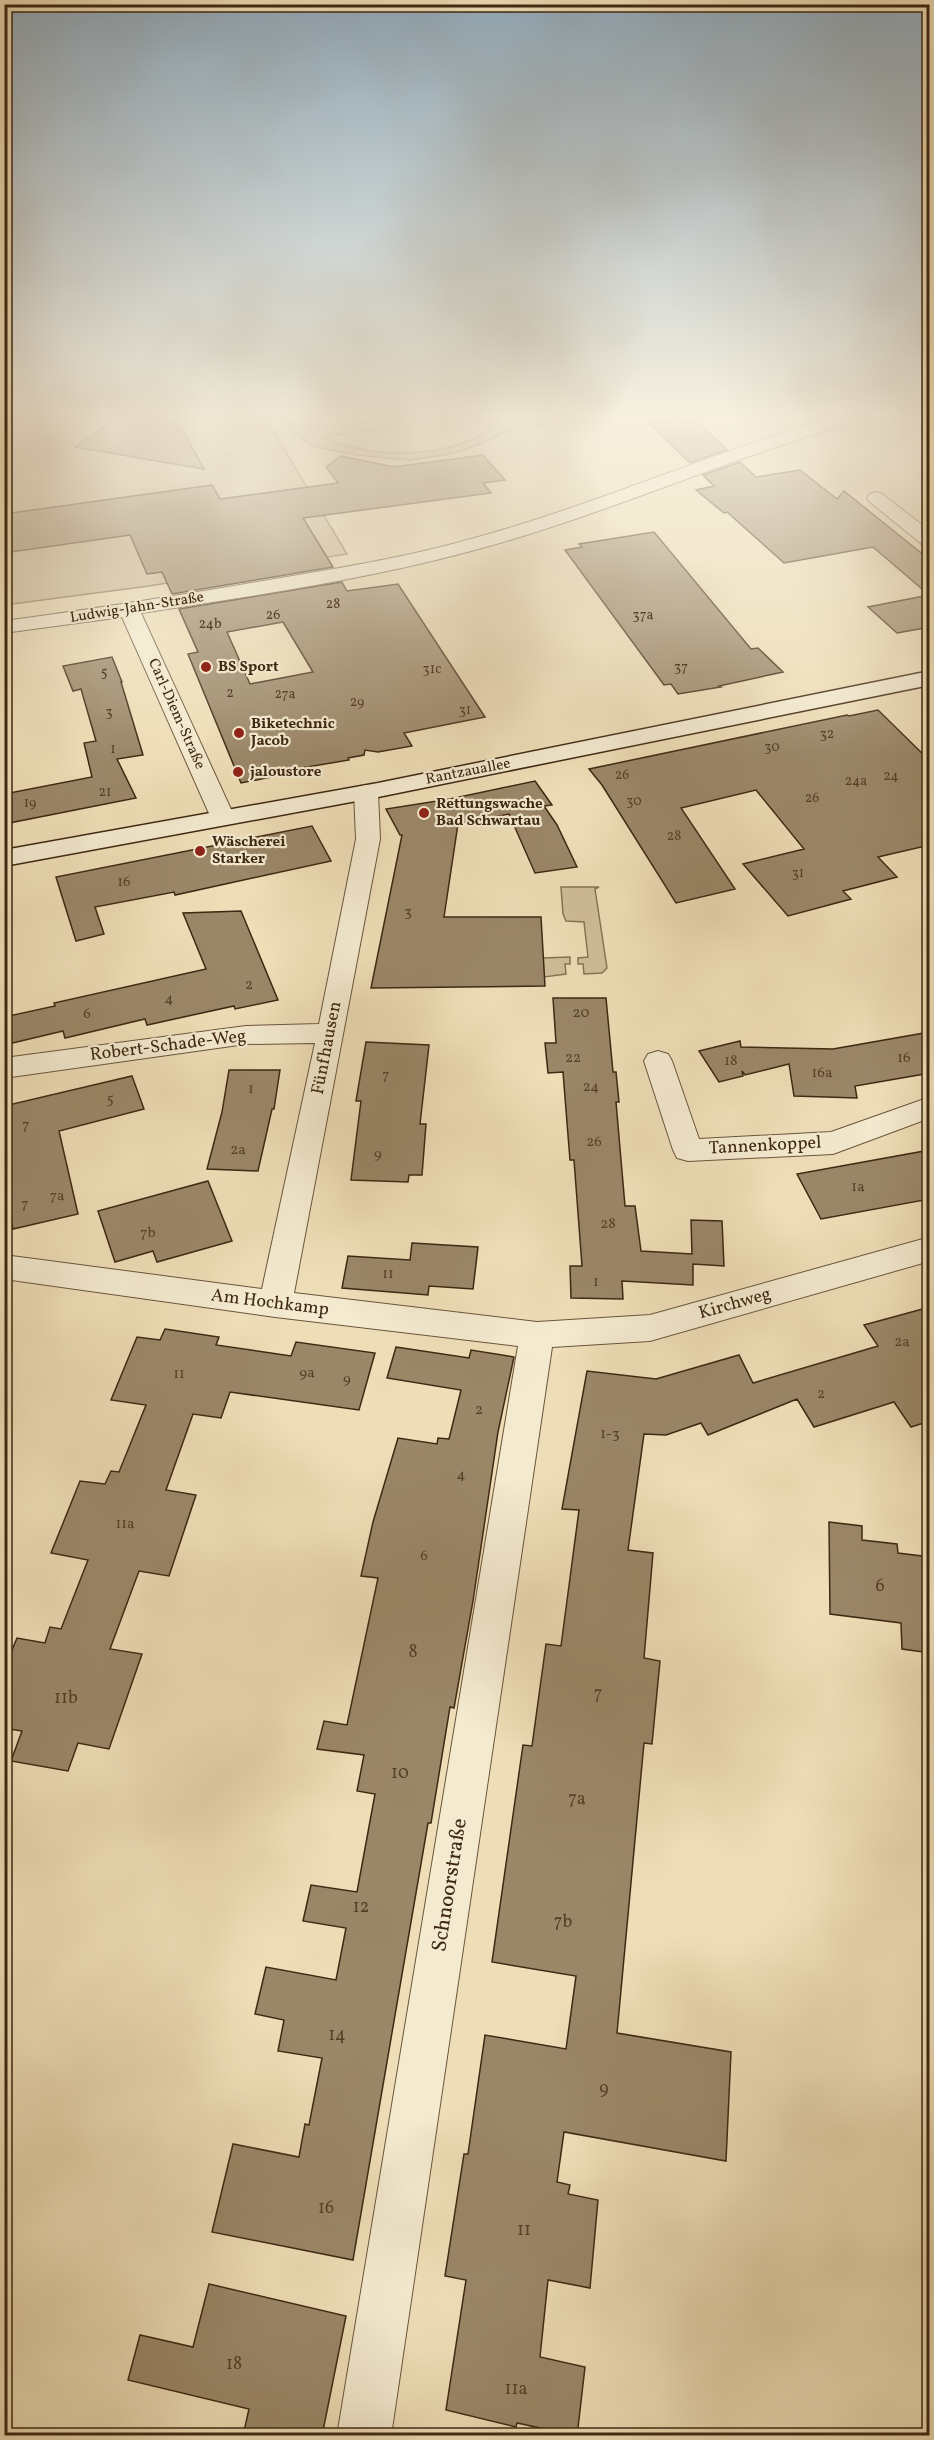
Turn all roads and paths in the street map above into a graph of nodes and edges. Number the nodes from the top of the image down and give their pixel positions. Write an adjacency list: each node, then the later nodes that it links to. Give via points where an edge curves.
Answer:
1 (524, 529): 4 (street, Ludwig-Jahn-Straße, via 453,551 355,572)
2 (915, 529): 3 (street)
3 (930, 541)
4 (129, 609): 5 (street, Ludwig-Jahn-Straße); 8 (street, Carl-Diem-Straße)
5 (4, 627)
6 (930, 678): 7 (main road, Rantzauallee)
7 (366, 792): 8 (main road, Rantzauallee); 10 (street, Fünfhausen, via 368,839)
8 (223, 818): 9 (main road, Rantzauallee)
9 (4, 858)
10 (331, 1033): 12 (street, Robert-Schade-Weg, via 246,1035); 16 (street, Fünfhausen)
11 (658, 1061): 13 (street, Tannenkoppel, via 688,1150 833,1143)
12 (4, 1068)
13 (930, 1107)
14 (930, 1249): 17 (street, Kirchweg, via 651,1328)
15 (4, 1267): 16 (street, Am Hochkamp)
16 (275, 1304): 17 (street, Am Hochkamp)
17 (537, 1335): 18 (street, Schnoorstraße)
18 (364, 2436)

